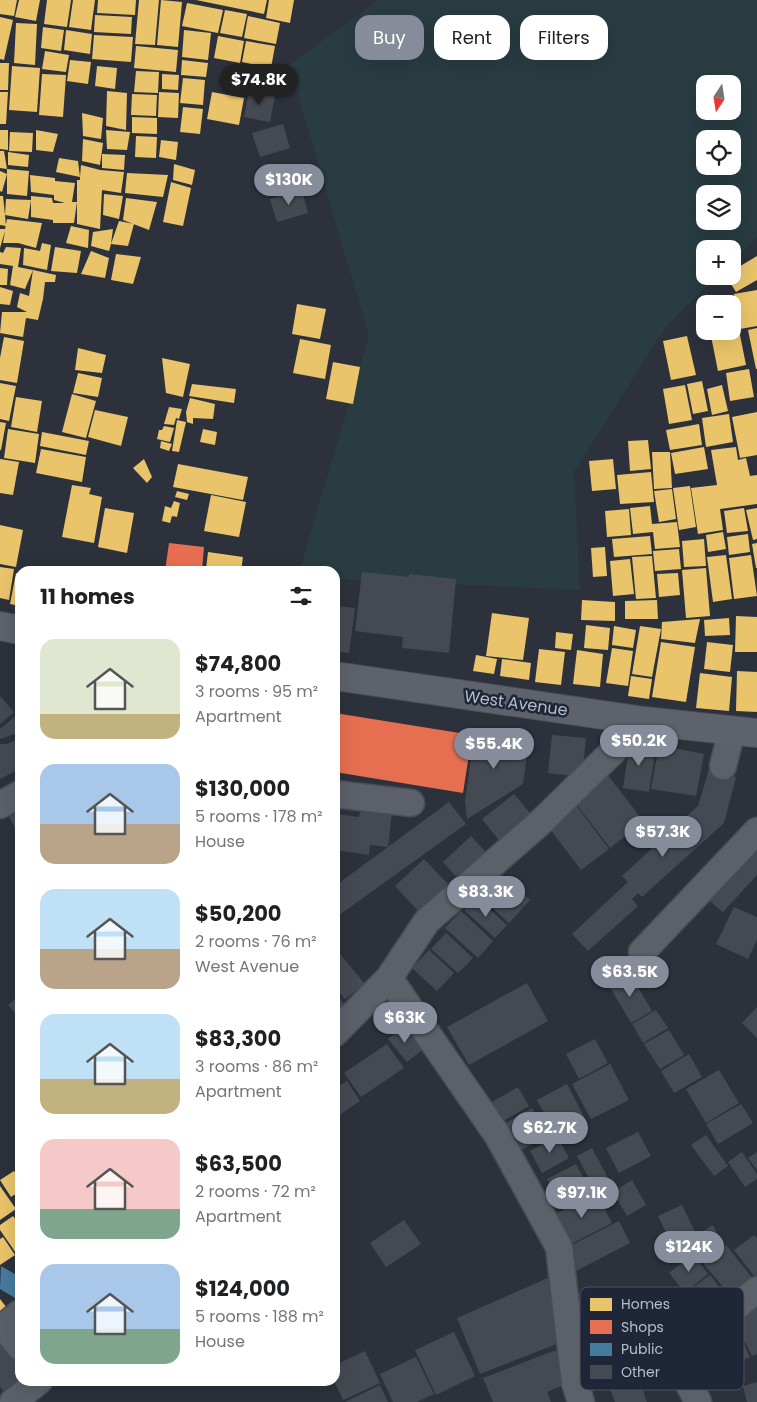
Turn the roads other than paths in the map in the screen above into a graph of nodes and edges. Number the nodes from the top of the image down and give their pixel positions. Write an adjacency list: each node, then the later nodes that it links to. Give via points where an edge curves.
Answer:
1 (340, 677): 2 (main road, West Avenue)
2 (644, 721): 3 (main road, West Avenue); 11 (street, via 543,820 427,921)
3 (744, 732): 4 (street)
4 (723, 766)
5 (340, 795): 7 (street)
6 (15, 797): 8 (street)
7 (411, 804)
8 (0, 805)
9 (757, 831): 10 (street)
10 (642, 952)
11 (389, 978): 12 (street); 19 (street, via 498,1136 559,1247)
12 (340, 1028)
13 (757, 1290): 14 (street)
14 (744, 1300)
15 (15, 1317): 16 (street, via 6,1329)
16 (15, 1341)
17 (33, 1386): 20 (street)
18 (692, 1390): 21 (street)
19 (578, 1393)
20 (13, 1402)
21 (698, 1402)

